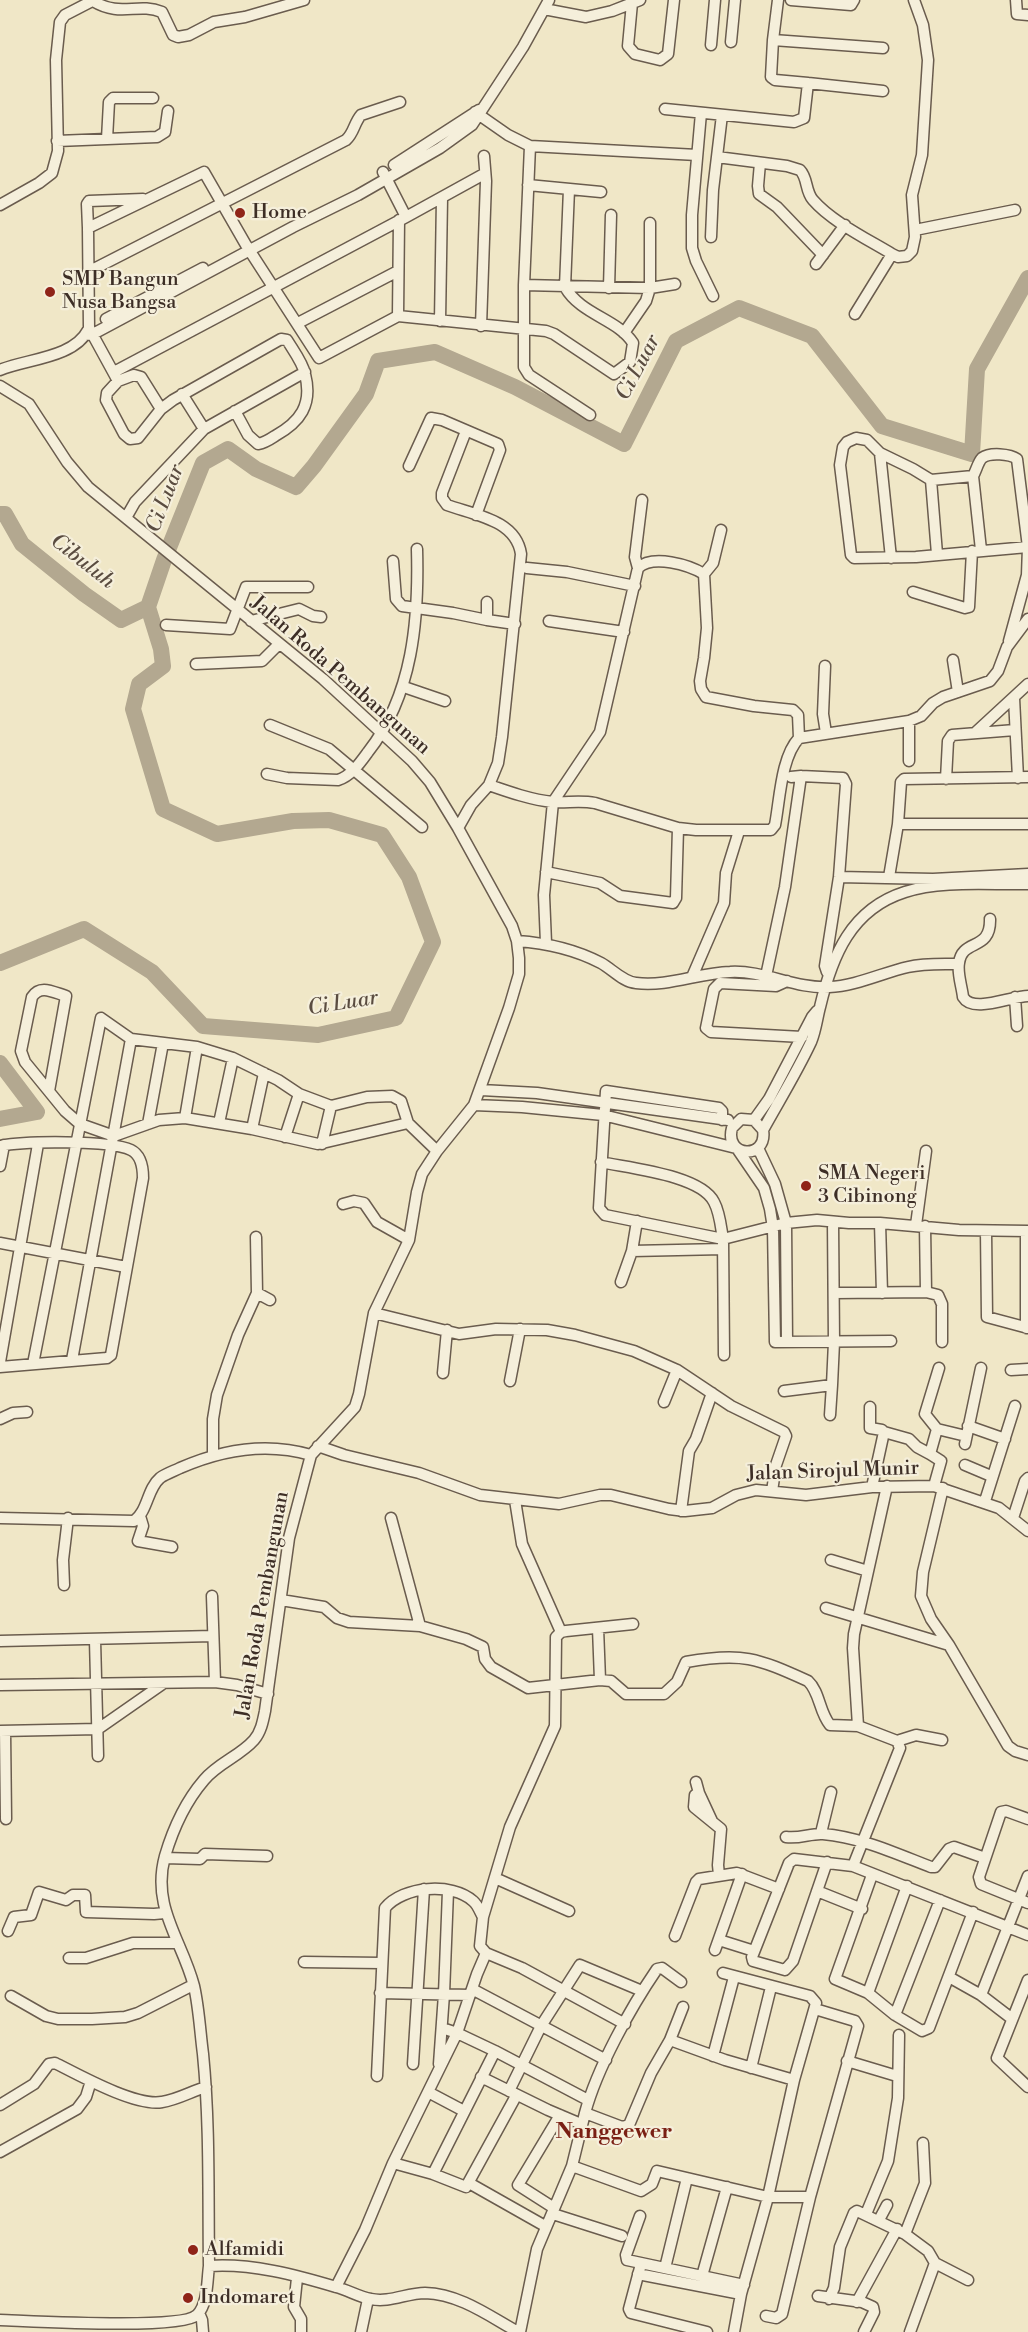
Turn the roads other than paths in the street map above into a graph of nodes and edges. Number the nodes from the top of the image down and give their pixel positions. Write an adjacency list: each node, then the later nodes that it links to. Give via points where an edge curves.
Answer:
1 (94, 0): 2 (street, via 114,10 162,12 173,35 178,37 214,22 245,18); 29 (street, via 71,11 60,22 56,60)
2 (304, 0)
3 (674, 0): 12 (street, via 668,54 660,60 635,54 628,46)
4 (715, 0): 17 (street)
5 (735, 0): 16 (street)
6 (778, 0): 15 (street)
7 (791, 0): 11 (street)
8 (854, 0): 11 (street, via 851,5)
9 (914, 0): 50 (street, via 923,25 928,60 922,155 912,195)
10 (1016, 0): 14 (street, via 1017,14)
11 (818, 1)
12 (636, 2): 13 (street, via 585,17)
13 (547, 5): 25 (street)
14 (1028, 15)
15 (773, 40): 18 (street); 19 (street, via 772,79)
16 (731, 42)
17 (711, 45)
18 (884, 48)
19 (808, 83): 20 (street); 27 (street, via 802,120)
20 (883, 91)
21 (153, 98): 28 (street, via 113,98 109,102)
22 (400, 102): 42 (street, via 361,115 346,140)
23 (665, 109): 26 (street)
24 (168, 111): 28 (street, via 161,135)
25 (479, 112): 30 (street, via 508,135); 36 (street)
26 (701, 112): 27 (street); 31 (street)
27 (722, 115): 33 (street)
28 (106, 139): 29 (street)
29 (57, 141): 43 (street, via 52,173)
30 (530, 146): 31 (street); 37 (street)
31 (696, 155): 62 (street, via 692,248)
32 (484, 156): 35 (street)
33 (717, 157): 34 (street); 51 (street)
34 (760, 163): 48 (street, via 800,170 811,199); 48 (street, via 759,194 777,207 819,260)
35 (484, 174): 40 (street); 67 (street)
36 (385, 175): 46 (street); 52 (street)
37 (528, 185): 38 (street); 57 (street)
38 (569, 189): 39 (street); 59 (street)
39 (601, 192)
40 (442, 198): 46 (street); 65 (street)
41 (146, 199): 42 (street, via 204,172); 49 (street); 49 (street, via 89,201)
42 (224, 204): 52 (street); 55 (street)
43 (0, 205)
44 (1015, 210): 50 (street)
45 (611, 215): 60 (street)
46 (402, 219): 54 (street); 58 (street)
47 (650, 224): 61 (street)
48 (845, 225): 53 (street)
49 (88, 228): 55 (street)
50 (915, 230): 53 (street, via 912,251 902,258)
51 (711, 237)
52 (248, 248): 58 (street); 69 (street)
53 (892, 254): 63 (street)
54 (398, 271): 64 (street); 66 (street)
55 (88, 272): 69 (street)
56 (675, 284): 61 (street)
57 (524, 285): 59 (street); 68 (street)
58 (274, 287): 66 (street); 73 (street)
59 (564, 287): 60 (street); 70 (street, via 578,303)
60 (609, 288): 61 (street)
61 (650, 288): 70 (street, via 646,301)
62 (713, 296)
63 (855, 314)
64 (398, 316): 65 (street); 66 (street, via 319,358)
65 (440, 321): 67 (street)
66 (298, 323)
67 (481, 326): 68 (street)
68 (524, 330): 70 (street, via 555,334 614,374 633,356 633,343); 78 (street, via 524,367 529,375)
69 (89, 332): 71 (street, via 53,356); 73 (street)
70 (624, 333)
71 (0, 369)
72 (305, 372): 75 (street, via 287,340 281,339); 77 (street); 77 (street, via 306,402 298,420 266,442 254,443)
73 (116, 376): 76 (street, via 141,377); 76 (street, via 106,400 128,438 138,438)
74 (0, 386): 87 (street, Jalan Roda Pembangunan, via 29,404 79,477)
75 (183, 394): 76 (street); 79 (street)
76 (161, 410)
77 (235, 411): 79 (street)
78 (590, 415)
79 (204, 429): 87 (street, via 135,502)
80 (466, 431): 82 (street, via 431,418); 86 (street, via 500,448); 86 (street, via 442,498 447,505)
81 (880, 453): 84 (street); 93 (street); 93 (street, via 867,440 856,438 843,447 840,465 851,555 856,559)
82 (409, 466)
83 (973, 476): 84 (street); 89 (street, via 985,456 1008,455 1017,459); 91 (street)
84 (931, 480): 92 (street)
85 (642, 500): 96 (street, via 635,557)
86 (476, 515): 110 (street, via 510,530 520,546)
87 (127, 516): 104 (street, Jalan Roda Pembangunan)
88 (721, 530): 97 (street, via 713,563)
89 (1028, 547): 91 (street); 98 (street)
90 (417, 549): 103 (street)
91 (976, 550): 92 (street); 101 (street, via 969,607)
92 (938, 554): 93 (street)
93 (891, 558)
94 (393, 561): 103 (street, via 398,603)
95 (527, 568): 99 (street)
96 (638, 568): 97 (street, via 653,562 682,564); 99 (street)
97 (704, 574): 129 (street, via 707,628 700,681 703,693 706,697 793,710 798,716)
98 (1027, 579): 114 (street)
99 (635, 586): 112 (street)
100 (308, 587): 104 (street, via 248,586)
101 (913, 592)
102 (487, 602): 106 (street)
103 (416, 608): 106 (street); 119 (street)
104 (238, 610): 107 (street, Jalan Roda Pembangunan); 111 (street, via 230,629)
105 (321, 617): 107 (street, via 299,609)
106 (487, 620): 110 (street)
107 (251, 621): 113 (street, Jalan Roda Pembangunan)
108 (549, 621): 112 (street)
109 (1027, 622): 114 (street)
110 (515, 624): 135 (street, via 498,763)
111 (166, 625)
112 (624, 632): 136 (street, via 600,732)
113 (279, 644): 116 (street, via 262,661); 127 (street, Jalan Roda Pembangunan)
114 (1007, 647): 120 (street, via 990,681)
115 (953, 660): 120 (street)
116 (196, 664)
117 (825, 666): 128 (street)
118 (1028, 684): 121 (street)
119 (404, 687): 122 (street); 127 (street)
120 (958, 692): 123 (street, via 933,703 921,716)
121 (1014, 698): 125 (street); 126 (street)
122 (446, 701)
123 (909, 721): 128 (street); 130 (street)
124 (270, 725): 131 (street, via 323,746)
125 (1015, 730): 126 (street); 133 (street)
126 (976, 732): 134 (street, via 956,733 950,738)
127 (383, 733): 131 (street); 140 (street, Jalan Roda Pembangunan, via 430,782)
128 (826, 733): 129 (street)
129 (799, 738): 142 (street, via 785,768 774,827 766,831)
130 (909, 761)
131 (355, 769): 132 (street, via 338,780); 139 (street)
132 (267, 774)
133 (1023, 777): 134 (street)
134 (946, 779): 137 (street, via 902,781)
135 (489, 785): 136 (street); 140 (street)
136 (553, 802): 141 (street, via 595,803); 143 (street)
137 (898, 824): 138 (street); 146 (street)
138 (1028, 824)
139 (422, 827)
140 (458, 828): 150 (street, Jalan Roda Pembangunan)
141 (678, 828): 142 (street); 143 (street, via 673,903 620,896 600,883)
142 (739, 831): 154 (street, via 726,873 724,903)
143 (546, 872): 151 (street)
144 (1028, 874): 147 (street)
145 (839, 877): 146 (street); 153 (street, via 845,779 796,776 785,887); 156 (street, via 825,966)
146 (889, 877): 147 (street)
147 (933, 882): 148 (street); 156 (street, via 887,900 866,914 838,949)
148 (1028, 885)
149 (990, 919): 152 (street, via 987,937 963,952)
150 (517, 941): 151 (street); 167 (street, Jalan Roda Pembangunan, via 519,974)
151 (546, 943): 154 (street, via 599,962 631,983 659,984)
152 (958, 964): 156 (street, via 911,966 844,986); 158 (street, via 966,1002 976,1005)
153 (766, 976): 154 (street, via 734,971); 155 (street)
154 (692, 977)
155 (787, 981): 156 (street); 161 (street, via 776,986 720,983 714,989 706,1028 711,1032)
156 (827, 982): 159 (street)
157 (1028, 996): 158 (street)
158 (1015, 997): 160 (street)
159 (819, 1009): 161 (street); 170 (street, via 810,1042)
160 (1017, 1026)
161 (802, 1037): 170 (street)
162 (131, 1039): 163 (street); 180 (street, via 101,1018); 185 (street)
163 (163, 1043): 164 (street); 181 (street)
164 (197, 1047): 165 (street); 175 (street)
165 (233, 1058): 166 (street); 178 (street)
166 (264, 1073): 169 (street); 182 (street)
167 (481, 1090): 171 (street); 172 (street, Jalan Roda Pembangunan)
168 (49, 1091): 168 (street, via 66,996 42,989 32,997 22,1055); 180 (street)
169 (298, 1094): 173 (street); 184 (street)
170 (773, 1101): 177 (street); 183 (street)
171 (604, 1102): 174 (street); 176 (street, via 722,1120)
172 (474, 1105): 174 (street); 192 (street, Jalan Roda Pembangunan)
173 (331, 1106): 179 (street, via 367,1097 392,1096 401,1101); 188 (street)
174 (603, 1115): 190 (street); 194 (street)
175 (185, 1118): 178 (street); 181 (street)
176 (741, 1119): 177 (street); 190 (street, via 730,1132)
177 (754, 1120): 183 (street)
178 (219, 1123): 182 (street)
179 (408, 1123): 188 (street); 192 (street)
180 (80, 1124): 185 (street); 186 (street)
181 (148, 1124): 185 (street)
182 (252, 1129): 184 (street)
183 (763, 1130): 191 (street)
184 (285, 1137): 188 (street)
185 (113, 1141): 186 (street); 213 (street); 214 (street, via 138,1155 143,1170)
186 (75, 1142): 187 (street); 212 (street)
187 (38, 1144): 189 (street); 210 (street)
188 (322, 1144)
189 (2, 1145): 195 (street)
190 (737, 1148): 191 (street, via 748,1152); 196 (street)
191 (758, 1148): 196 (street)
192 (437, 1151): 207 (street, Jalan Roda Pembangunan, via 419,1182)
193 (926, 1151): 202 (street)
194 (601, 1162): 198 (street, via 600,1211); 209 (street, via 682,1180 707,1193 715,1204)
195 (0, 1166)
196 (769, 1186): 200 (street); 203 (street)
197 (343, 1204): 207 (street, via 364,1203 377,1222)
198 (637, 1221): 209 (street); 211 (street)
199 (833, 1222): 200 (street); 201 (street); 218 (street)
200 (786, 1223): 203 (street); 226 (street)
201 (880, 1223): 202 (street); 219 (street)
202 (921, 1226): 204 (street); 216 (street)
203 (773, 1228): 209 (street); 226 (street, via 774,1338 776,1342)
204 (986, 1231): 205 (street); 222 (street, via 987,1317)
205 (1027, 1231): 222 (street)
206 (256, 1237): 217 (street)
207 (409, 1240): 221 (street, Jalan Roda Pembangunan)
208 (0, 1243): 210 (street)
209 (723, 1244): 211 (street); 229 (street)
210 (21, 1247): 212 (street); 231 (street)
211 (632, 1251): 215 (street)
212 (54, 1253): 213 (street); 232 (street)
213 (89, 1260): 214 (street); 230 (street)
214 (126, 1267): 230 (street, via 111,1355)
215 (621, 1282)
216 (926, 1292): 219 (street); 228 (street, via 941,1299)
217 (257, 1293): 220 (street); 257 (street, via 217,1395)
218 (835, 1293): 219 (street); 227 (street)
219 (882, 1293)
220 (270, 1300)
221 (374, 1313): 224 (street); 254 (street, Jalan Roda Pembangunan, via 354,1407)
222 (1027, 1328)
223 (520, 1329): 224 (street, via 459,1334); 237 (street, via 575,1335 650,1357); 240 (street)
224 (447, 1330): 239 (street)
225 (891, 1341): 227 (street)
226 (787, 1342): 227 (street)
227 (834, 1342): 241 (street)
228 (942, 1342)
229 (724, 1355)
230 (72, 1360): 232 (street)
231 (0, 1362)
232 (33, 1364): 233 (street)
233 (0, 1367)
234 (939, 1368): 250 (street, via 925,1414)
235 (981, 1368): 252 (street)
236 (1028, 1369): 238 (street)
237 (677, 1370): 243 (street); 244 (street)
238 (1011, 1370)
239 (443, 1373)
240 (510, 1381)
241 (832, 1385): 242 (street); 248 (street)
242 (784, 1391)
243 (712, 1393): 264 (street, via 748,1416 784,1432); 267 (street, via 689,1451)
244 (664, 1402)
245 (1015, 1406): 253 (street)
246 (870, 1407): 251 (street, via 870,1428)
247 (27, 1412): 249 (street)
248 (830, 1415)
249 (0, 1419)
250 (937, 1429): 252 (street); 255 (street)
251 (884, 1432): 255 (street, via 909,1439); 262 (street)
252 (966, 1435): 253 (street)
253 (1005, 1439): 259 (street)
254 (318, 1446): 256 (street, Jalan Roda Pembangunan); 265 (street, Jalan Sirojul Munir, via 419,1473 480,1495)
255 (930, 1454): 263 (street, via 940,1461)
256 (310, 1455): 257 (street, via 290,1449 259,1448); 279 (street, Jalan Roda Pembangunan, via 289,1538)
257 (213, 1456): 268 (street, via 159,1478)
258 (965, 1465): 259 (street)
259 (991, 1476): 266 (street)
260 (1028, 1478): 272 (street)
261 (888, 1486): 262 (street, Jalan Sirojul Munir); 263 (street, Jalan Sirojul Munir); 276 (street)
262 (872, 1487): 264 (street, Jalan Sirojul Munir, via 806,1495)
263 (939, 1487): 266 (street, Jalan Sirojul Munir); 289 (street, via 921,1596)
264 (772, 1491): 267 (street, Jalan Sirojul Munir, via 744,1492 712,1508)
265 (514, 1500): 267 (street, Jalan Sirojul Munir, via 559,1504 600,1494); 285 (street, via 522,1544)
266 (985, 1501): 272 (street, Jalan Sirojul Munir)
267 (681, 1511)
268 (140, 1516): 270 (street, via 131,1521); 274 (street, via 143,1526 138,1541)
269 (0, 1518): 270 (street)
270 (68, 1518): 277 (street)
271 (391, 1518): 283 (street)
272 (1013, 1518): 273 (street, Jalan Sirojul Munir)
273 (1028, 1532)
274 (172, 1547)
275 (831, 1560): 276 (street)
276 (868, 1571): 281 (street)
277 (64, 1585)
278 (212, 1596): 286 (street)
279 (281, 1600): 283 (street, via 324,1607 349,1622); 296 (street, Jalan Roda Pembangunan)
280 (826, 1608): 281 (street)
281 (858, 1617): 289 (street); 297 (street, via 853,1648)
282 (633, 1624): 284 (street)
283 (420, 1626): 295 (street, via 479,1644 491,1667 524,1687)
284 (598, 1628): 285 (street); 290 (street)
285 (561, 1632): 295 (street, via 556,1637)
286 (213, 1636): 287 (street); 291 (street)
287 (95, 1640): 288 (street); 293 (street)
288 (0, 1641)
289 (949, 1645): 302 (street, via 1008,1746)
290 (600, 1680): 295 (street); 297 (street, via 611,1681 626,1694 664,1694 677,1682 686,1662 746,1657 808,1681 830,1725)
291 (215, 1682): 292 (street); 296 (street)
292 (164, 1683): 293 (street); 298 (street)
293 (96, 1684): 294 (street); 298 (street)
294 (0, 1685)
295 (555, 1686): 319 (street, via 552,1734 520,1800)
296 (268, 1694): 312 (street, Jalan Roda Pembangunan, via 261,1728 254,1740 205,1779 176,1826)
297 (858, 1726): 301 (street)
298 (98, 1729): 299 (street); 303 (street)
299 (3, 1731): 306 (street)
300 (942, 1740): 301 (street, via 916,1735)
301 (897, 1741): 310 (street, via 900,1748)
302 (1028, 1755)
303 (98, 1756)
304 (697, 1788): 315 (street, via 712,1821 722,1832)
305 (831, 1792): 308 (street)
306 (6, 1819)
307 (1028, 1819): 313 (street, via 1001,1812)
308 (821, 1833): 309 (street, via 797,1839); 310 (street)
309 (786, 1837)
310 (858, 1853): 313 (street, via 932,1867 954,1847); 314 (street); 317 (street)
311 (267, 1856): 312 (street, via 206,1854 200,1859)
312 (165, 1858): 329 (street, Jalan Roda Pembangunan)
313 (986, 1858): 328 (street, via 980,1882)
314 (827, 1862): 322 (street, via 791,1861); 324 (street)
315 (718, 1870): 316 (street); 334 (street, via 697,1881)
316 (742, 1874): 322 (street); 336 (street, via 717,1945)
317 (872, 1875): 320 (street); 326 (street)
318 (1028, 1876): 328 (street)
319 (495, 1878): 327 (street); 331 (street)
320 (907, 1887): 325 (street); 350 (street)
321 (424, 1889): 323 (street); 340 (street, via 396,1898 385,1908); 351 (street)
322 (779, 1889): 336 (street)
323 (447, 1891): 331 (street, via 474,1901); 352 (street)
324 (817, 1891): 326 (street); 336 (street, via 789,1968 755,1962)
325 (940, 1900): 330 (street); 357 (street)
326 (862, 1909): 350 (street, via 835,1979)
327 (569, 1911)
328 (1016, 1911): 330 (street); 333 (street); 353 (street)
329 (165, 1912): 332 (street, via 86,1912 85,1895 73,1895 66,1900 39,1892 31,1915 14,1917); 335 (street, Jalan Roda Pembangunan)
330 (973, 1912): 341 (street)
331 (483, 1917): 337 (street, via 479,1941)
332 (8, 1930)
333 (1028, 1935)
334 (675, 1936)
335 (177, 1943): 338 (street, via 133,1942 86,1958); 344 (street, Jalan Roda Pembangunan)
336 (754, 1951)
337 (486, 1953): 347 (street); 348 (street, via 522,1968)
338 (69, 1958)
339 (304, 1962): 340 (street)
340 (381, 1963): 349 (street)
341 (949, 1977): 353 (street); 357 (street, via 927,2030 922,2031)
342 (1028, 1980): 358 (street)
343 (681, 1982): 346 (street, via 660,1968)
344 (193, 1985): 354 (street, via 138,2013 92,2019 46,2016); 379 (street, Jalan Roda Pembangunan)
345 (771, 1987): 356 (street, via 810,1996 815,2000); 366 (street, via 729,1975); 371 (street)
346 (642, 1991): 348 (street, via 582,1964); 359 (street)
347 (471, 1992): 352 (street); 360 (street); 362 (street)
348 (562, 1992): 359 (street); 360 (street)
349 (380, 1993): 351 (street); 373 (street)
350 (868, 1993): 357 (street)
351 (417, 1994): 352 (street); 369 (street)
352 (444, 1994): 361 (street)
353 (981, 1995): 358 (street)
354 (11, 1996)
355 (683, 2007): 364 (street)
356 (815, 2009): 368 (street, via 857,2023); 376 (street)
357 (895, 2015)
358 (1011, 2018): 378 (street, via 997,2058)
359 (625, 2024): 367 (street)
360 (541, 2026): 367 (street); 370 (street)
361 (442, 2028): 362 (street); 372 (street)
362 (457, 2032): 365 (street); 372 (street)
363 (899, 2035): 374 (street)
364 (670, 2040): 366 (street); 385 (street, via 628,2125 622,2127)
365 (495, 2051): 370 (street); 375 (street)
366 (713, 2056): 371 (street)
367 (606, 2060): 382 (street)
368 (847, 2061): 374 (street); 397 (street)
369 (413, 2064)
370 (522, 2065): 381 (street); 382 (street)
371 (751, 2068): 376 (street)
372 (438, 2070): 380 (street)
373 (377, 2076)
374 (897, 2076): 400 (street, via 898,2098 888,2161)
375 (481, 2077): 381 (street); 384 (street)
376 (794, 2080): 396 (street)
377 (91, 2081): 379 (street, via 146,2102 163,2102); 383 (street, via 55,2063 49,2064 34,2084); 389 (street, via 77,2109)
378 (1027, 2081)
379 (206, 2086): 407 (street, Jalan Roda Pembangunan)
380 (428, 2092): 384 (street); 390 (street)
381 (512, 2093): 386 (street); 394 (street)
382 (588, 2100): 385 (street)
383 (0, 2105)
384 (464, 2111): 392 (street)
385 (585, 2113): 387 (street)
386 (560, 2115): 387 (street); 399 (street, via 518,2185)
387 (581, 2124): 391 (street)
388 (922, 2143): 404 (street, via 925,2183)
389 (0, 2152)
390 (393, 2163): 392 (street); 413 (street, via 366,2230)
391 (572, 2166): 393 (street, via 641,2191 652,2184 657,2171); 399 (street)
392 (433, 2174): 394 (street, via 464,2187)
393 (687, 2178): 395 (street); 408 (street)
394 (469, 2183): 403 (street)
395 (727, 2187): 396 (street); 410 (street)
396 (768, 2197): 397 (street); 415 (street)
397 (810, 2197): 419 (street, via 782,2314 776,2318)
398 (887, 2205): 402 (street)
399 (554, 2211): 403 (street); 405 (street)
400 (866, 2214): 402 (street); 414 (street, via 854,2213 840,2247)
401 (640, 2216): 409 (street, via 625,2257)
402 (879, 2220): 404 (street)
403 (545, 2226): 425 (street)
404 (901, 2232): 406 (street, via 928,2251); 417 (street)
405 (622, 2236)
406 (935, 2263): 412 (street); 429 (street)
407 (209, 2266): 411 (street, via 242,2266); 418 (street, Jalan Roda Pembangunan)
408 (665, 2268): 409 (street); 410 (street)
409 (640, 2269): 415 (street); 426 (street, via 631,2313)
410 (702, 2276): 415 (street)
411 (297, 2278): 413 (street); 423 (street, via 294,2307 301,2319)
412 (969, 2280)
413 (336, 2287): 416 (street)
414 (834, 2288): 417 (street); 417 (street, via 823,2297)
415 (743, 2289): 427 (street)
416 (368, 2299): 424 (street); 425 (street, via 427,2293 450,2296)
417 (859, 2301): 428 (street, via 874,2310)
418 (199, 2313): 421 (street, via 183,2321); 422 (street)
419 (766, 2316)
420 (0, 2320): 421 (street)
421 (80, 2327)
422 (203, 2332)
423 (301, 2332)
424 (361, 2332)
425 (519, 2332)
426 (707, 2332)
427 (735, 2332)
428 (864, 2332)
429 (910, 2332)

